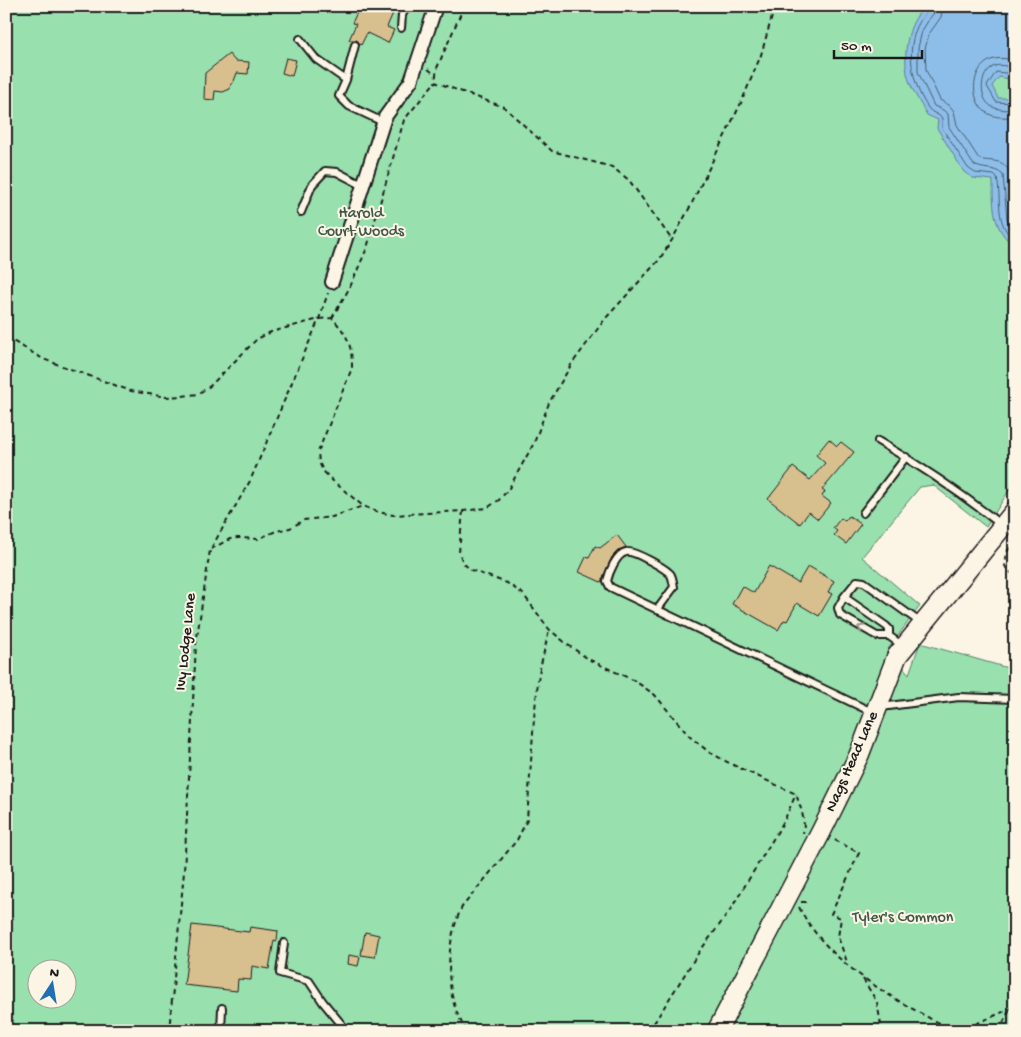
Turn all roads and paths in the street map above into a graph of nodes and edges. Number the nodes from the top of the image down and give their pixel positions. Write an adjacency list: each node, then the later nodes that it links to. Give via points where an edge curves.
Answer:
1 (407, 6): 5 (lane, via 402,15)
2 (436, 6): 10 (street, via 412,81)
3 (464, 6): 9 (path)
4 (775, 6): 13 (path, via 761,55 741,103)
5 (402, 28)
6 (300, 39): 8 (lane, via 316,59)
7 (355, 45): 8 (lane)
8 (346, 80): 10 (lane, via 339,96 349,106)
9 (435, 82): 13 (path, via 504,107 552,151 612,167 628,180); 15 (path, via 404,120 367,248)
10 (383, 122): 11 (street)
11 (362, 185): 12 (lane, via 337,172 325,171 312,185); 14 (street)
12 (302, 212)
13 (672, 240): 22 (path, via 571,365 549,403 534,443 508,490 487,508)
14 (332, 282): 16 (path, Ivy Lodge Lane)
15 (332, 318): 16 (path); 20 (path, via 349,339 352,368 324,435 318,462 334,482)
16 (319, 319): 17 (path, via 256,339 198,394 166,397 131,391 43,359); 26 (path, Ivy Lodge Lane, via 250,481)
17 (6, 337)
18 (878, 441): 19 (lane)
19 (906, 457): 23 (lane); 24 (lane)
20 (362, 506): 22 (path, via 393,516); 26 (path, via 332,517 304,520 258,539 230,539)
21 (1015, 510): 24 (street, Nags Head Lane)
22 (463, 511): 31 (path, via 459,552 463,563 471,570 507,583 523,594)
23 (863, 513)
24 (1002, 526): 30 (street, Nags Head Lane)
25 (1015, 540): 27 (path, via 1007,552 1005,566)
26 (210, 550): 45 (path, Ivy Lodge Lane, via 196,644 184,872)
27 (1015, 578)
28 (844, 597): 30 (lane, via 855,582 864,582); 32 (lane, via 886,626); 32 (lane, one-way to 28, via 877,636 840,615 838,608)
29 (657, 610): 29 (lane, via 609,586 609,575 621,554 635,553 666,570 672,577 674,587); 34 (lane)
30 (923, 624): 32 (street, Nags Head Lane)
31 (549, 629): 35 (path, via 590,660 635,681 655,695 689,736 709,752); 48 (path, via 539,673 527,820 517,840 462,907 452,934 449,981 457,1012)
32 (896, 641): 34 (street, Nags Head Lane, via 897,656)
33 (1015, 699): 34 (lane, via 960,697)
34 (877, 710): 36 (street, Nags Head Lane)
35 (796, 794): 37 (path, via 804,827); 49 (path, via 784,821 730,912 697,955)
36 (821, 832): 38 (street, Nags Head Lane); 40 (path, via 859,853 831,914 841,918 838,937)
37 (802, 839)
38 (787, 896): 40 (path, via 796,902 807,924); 50 (street, Nags Head Lane)
39 (284, 943): 47 (lane, via 280,973 309,981)
40 (847, 964): 41 (path)
41 (862, 977): 51 (path, via 878,1002); 52 (path, via 909,1008)
42 (1015, 1001): 44 (path)
43 (222, 1008): 46 (lane)
44 (1010, 1009): 53 (path); 54 (path)
45 (169, 1031)
46 (221, 1031)
47 (347, 1031)
48 (467, 1031)
49 (649, 1031)
50 (717, 1031)
51 (882, 1031)
52 (954, 1031)
53 (959, 1031)
54 (998, 1031)

